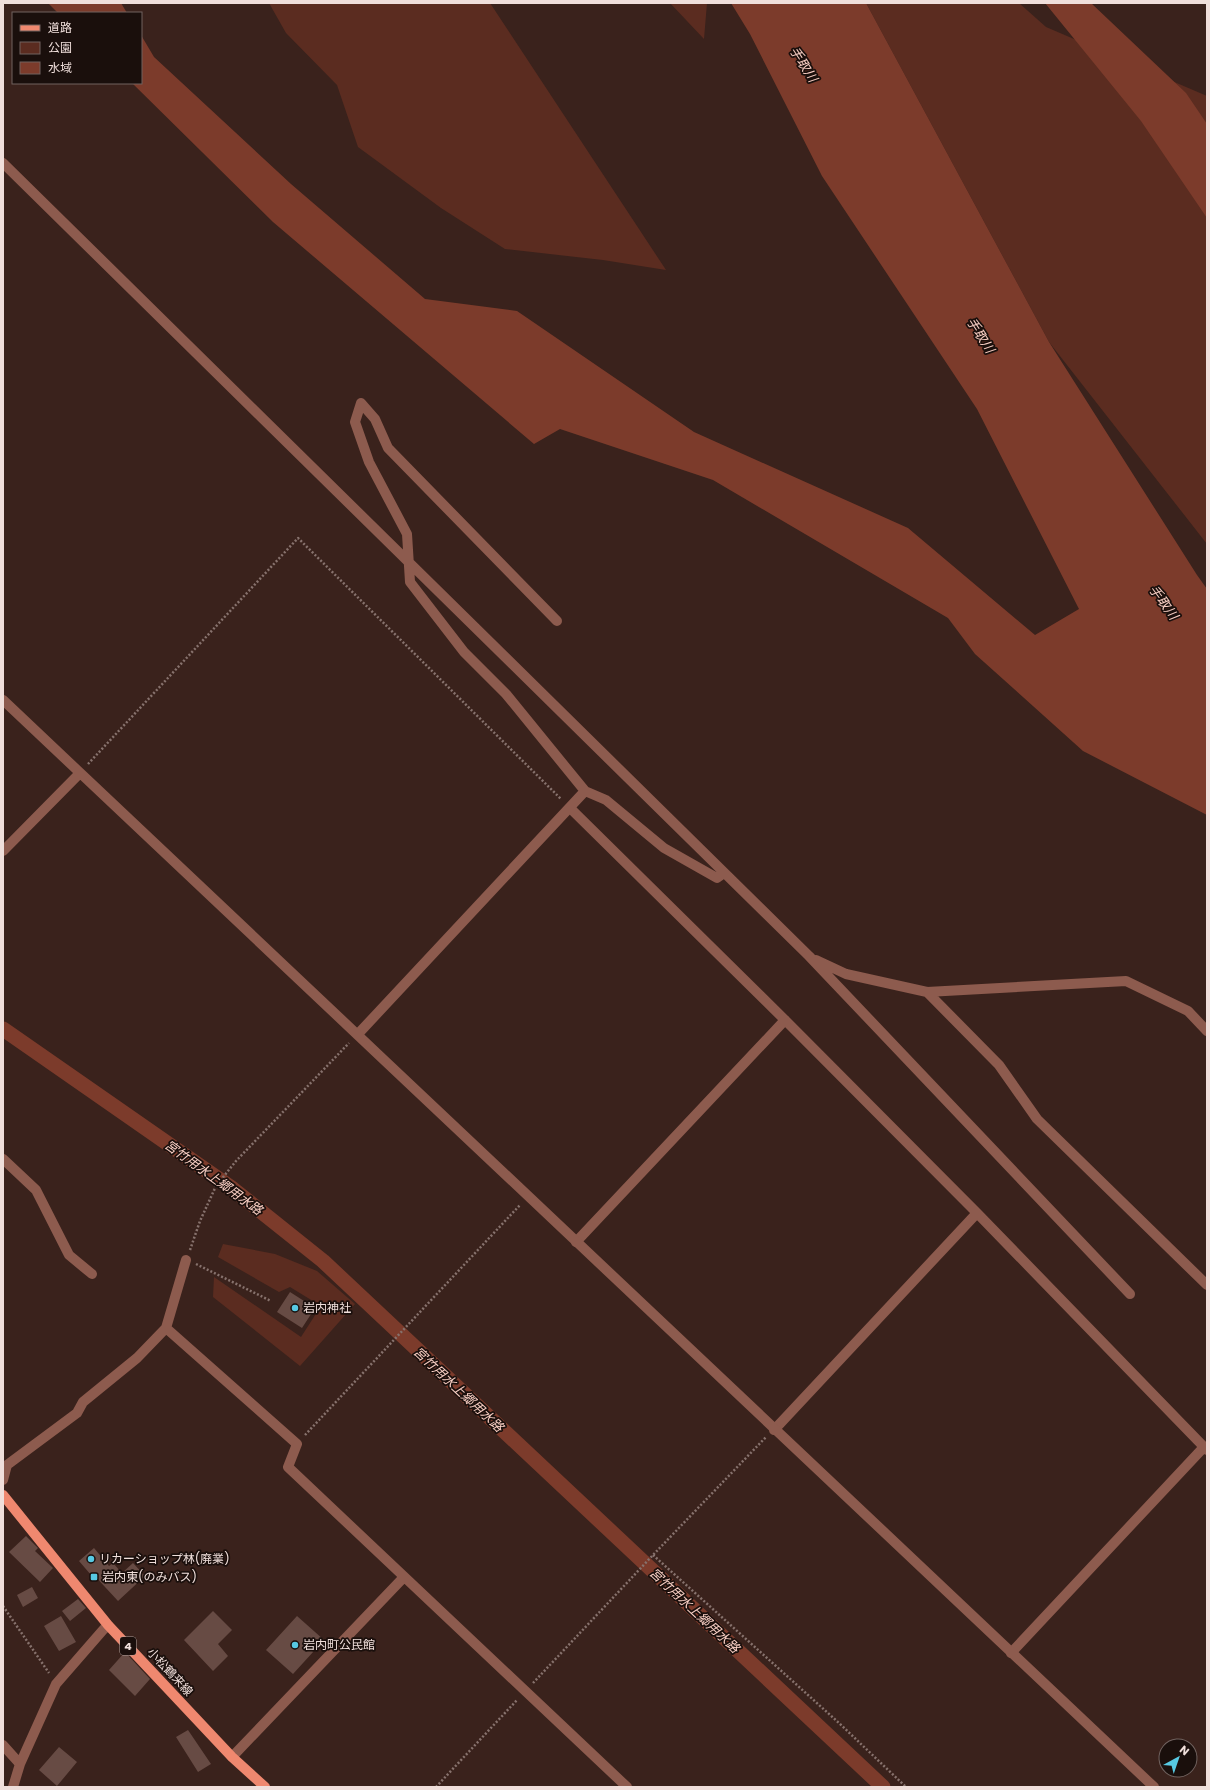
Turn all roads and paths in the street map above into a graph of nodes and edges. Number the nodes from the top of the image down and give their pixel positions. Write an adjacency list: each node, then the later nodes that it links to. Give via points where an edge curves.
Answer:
1 (3, 163): 2 (street)
2 (409, 563): 3 (street, via 407,534 369,462 355,422 361,403 375,419 388,448); 6 (street, via 410,582 464,652 506,694); 9 (street)
3 (557, 621)
4 (3, 700): 5 (street)
5 (80, 773): 7 (path, via 298,538); 8 (street); 14 (street)
6 (586, 791): 7 (street); 9 (street, via 606,800 664,848 718,878)
7 (570, 808): 12 (street); 14 (street)
8 (3, 851)
9 (724, 873): 10 (street)
10 (809, 956): 11 (street, via 846,974); 22 (street)
11 (927, 992): 13 (street, via 1126,981 1188,1011); 21 (street, via 999,1065 1037,1119)
12 (785, 1020): 17 (street); 18 (street)
13 (1207, 1031)
14 (358, 1034): 16 (street); 19 (path, via 216,1186)
15 (3, 1159): 20 (street, via 36,1190 69,1255)
16 (528, 1196): 18 (street); 26 (path)
17 (977, 1213): 25 (street); 27 (street)
18 (576, 1242): 25 (street)
19 (186, 1260): 23 (path); 24 (street)
20 (92, 1274)
21 (1207, 1285)
22 (1130, 1294)
23 (271, 1301)
24 (166, 1328): 26 (street); 28 (street, via 137,1358 83,1402 77,1413 7,1465)
25 (774, 1430): 30 (path); 34 (street)
26 (297, 1444): 31 (street, via 288,1467)
27 (1206, 1448): 34 (street)
28 (3, 1480)
29 (3, 1495): 33 (main road, 小松鶴来線 / 4)
30 (653, 1555): 36 (path); 44 (path)
31 (404, 1577): 36 (street); 38 (street)
32 (3, 1606): 35 (path)
33 (108, 1625): 35 (street); 38 (main road, 小松鶴来線 / 4)
34 (1012, 1653): 45 (street)
35 (56, 1684): 39 (street)
36 (526, 1691): 42 (path); 43 (street)
37 (3, 1745): 39 (street)
38 (232, 1757): 41 (main road, 小松鶴来線 / 4)
39 (20, 1764): 40 (street)
40 (13, 1787)
41 (266, 1787)
42 (436, 1787)
43 (627, 1787)
44 (906, 1787)
45 (1154, 1787)

